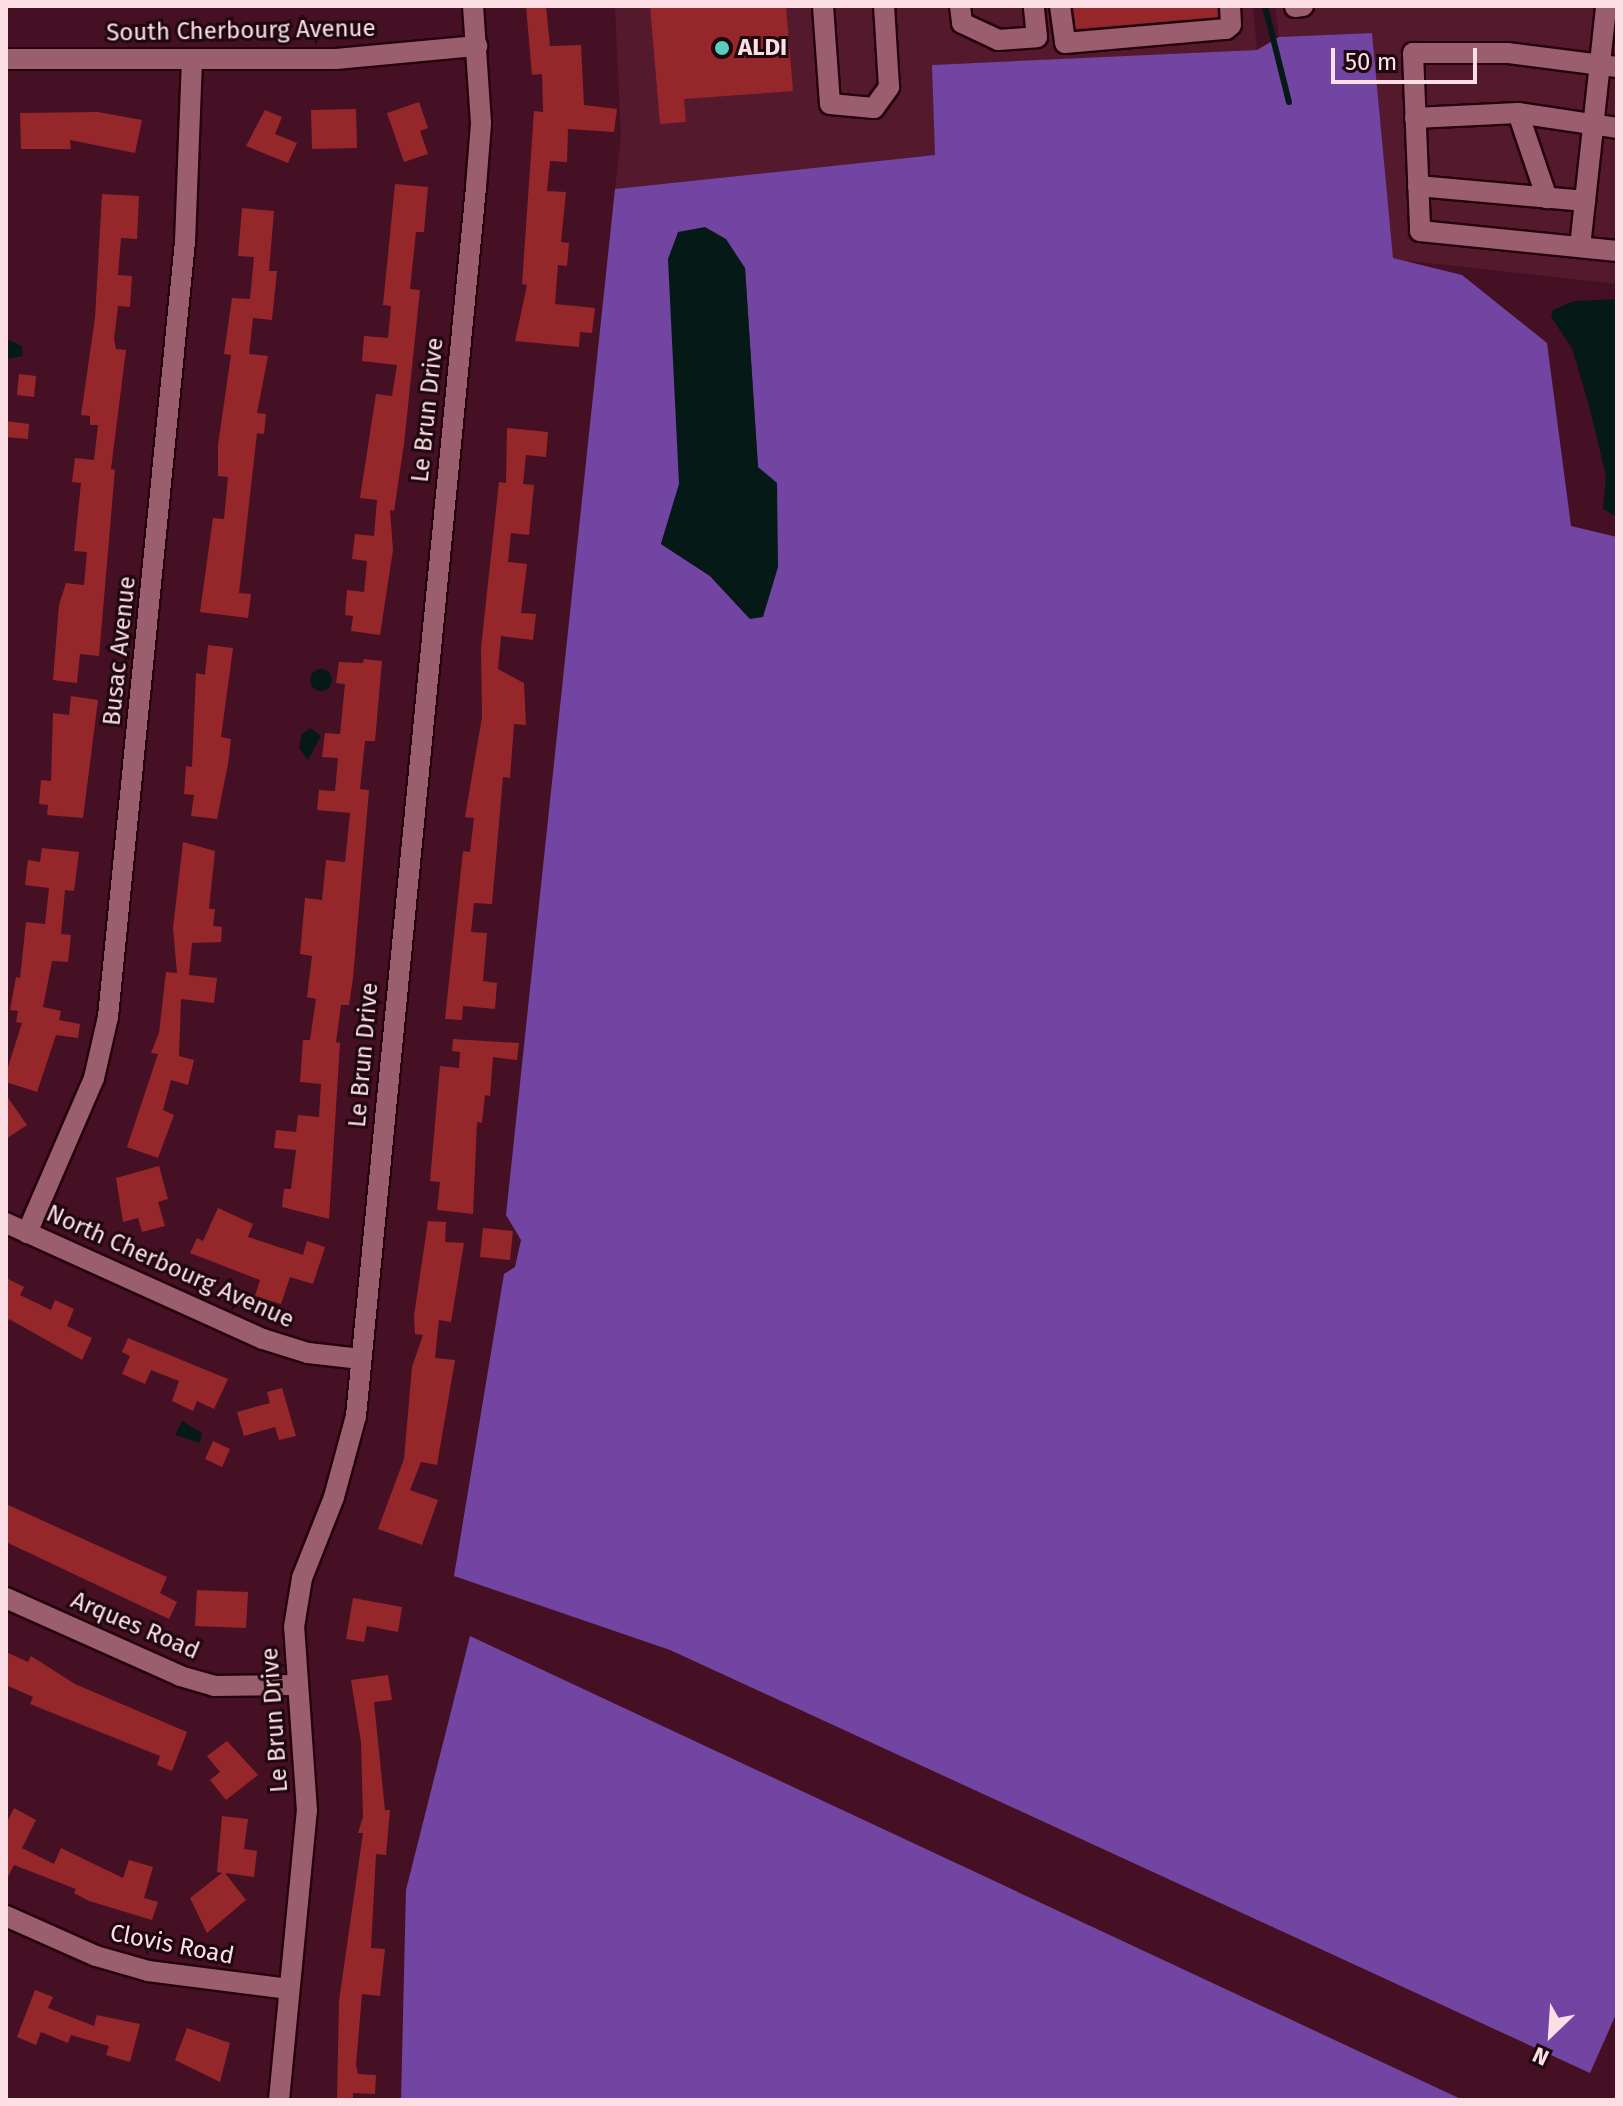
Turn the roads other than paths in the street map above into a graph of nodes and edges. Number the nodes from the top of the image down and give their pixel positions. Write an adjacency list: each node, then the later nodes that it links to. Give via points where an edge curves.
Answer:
1 (473, 6): 11 (street, Le Brun Drive)
2 (823, 6): 3 (street, via 830,104 874,108 889,87)
3 (884, 6)
4 (960, 6): 5 (street, via 962,23 998,40 1037,37)
5 (1034, 6)
6 (1060, 6): 7 (street, via 1065,43 1226,29 1231,25)
7 (1230, 6)
8 (1303, 6): 10 (street)
9 (1606, 6): 14 (street)
10 (1295, 7)
11 (477, 46): 13 (street, South Cherbourg Avenue, via 336,59); 26 (street, Le Brun Drive, via 476,187)
12 (6, 59): 13 (street, South Cherbourg Avenue)
13 (192, 59): 25 (street, Busac Avenue, via 185,242 108,1017 94,1078)
14 (1609, 66): 16 (street, via 1507,53 1413,53); 17 (street)
15 (1518, 113): 16 (street); 17 (street); 20 (street)
16 (1415, 118): 19 (street)
17 (1593, 126): 18 (street); 21 (street)
18 (1617, 128)
19 (1418, 186): 20 (street); 22 (street, via 1420,231)
20 (1547, 198): 21 (street)
21 (1585, 201): 22 (street)
22 (1580, 247): 23 (street)
23 (1617, 251)
24 (6, 1223): 25 (street, North Cherbourg Avenue)
25 (27, 1233): 26 (street, North Cherbourg Avenue, via 263,1339 308,1353)
26 (361, 1359): 28 (street, Le Brun Drive, via 348,1454 297,1602)
27 (6, 1598): 28 (street, Arques Road, via 191,1680 214,1686)
28 (295, 1685): 30 (street, Le Brun Drive, via 307,1760 307,1811)
29 (6, 1916): 30 (street, Clovis Road, via 96,1956 148,1971)
30 (289, 1989): 31 (street, Le Brun Drive)
31 (279, 2100)

